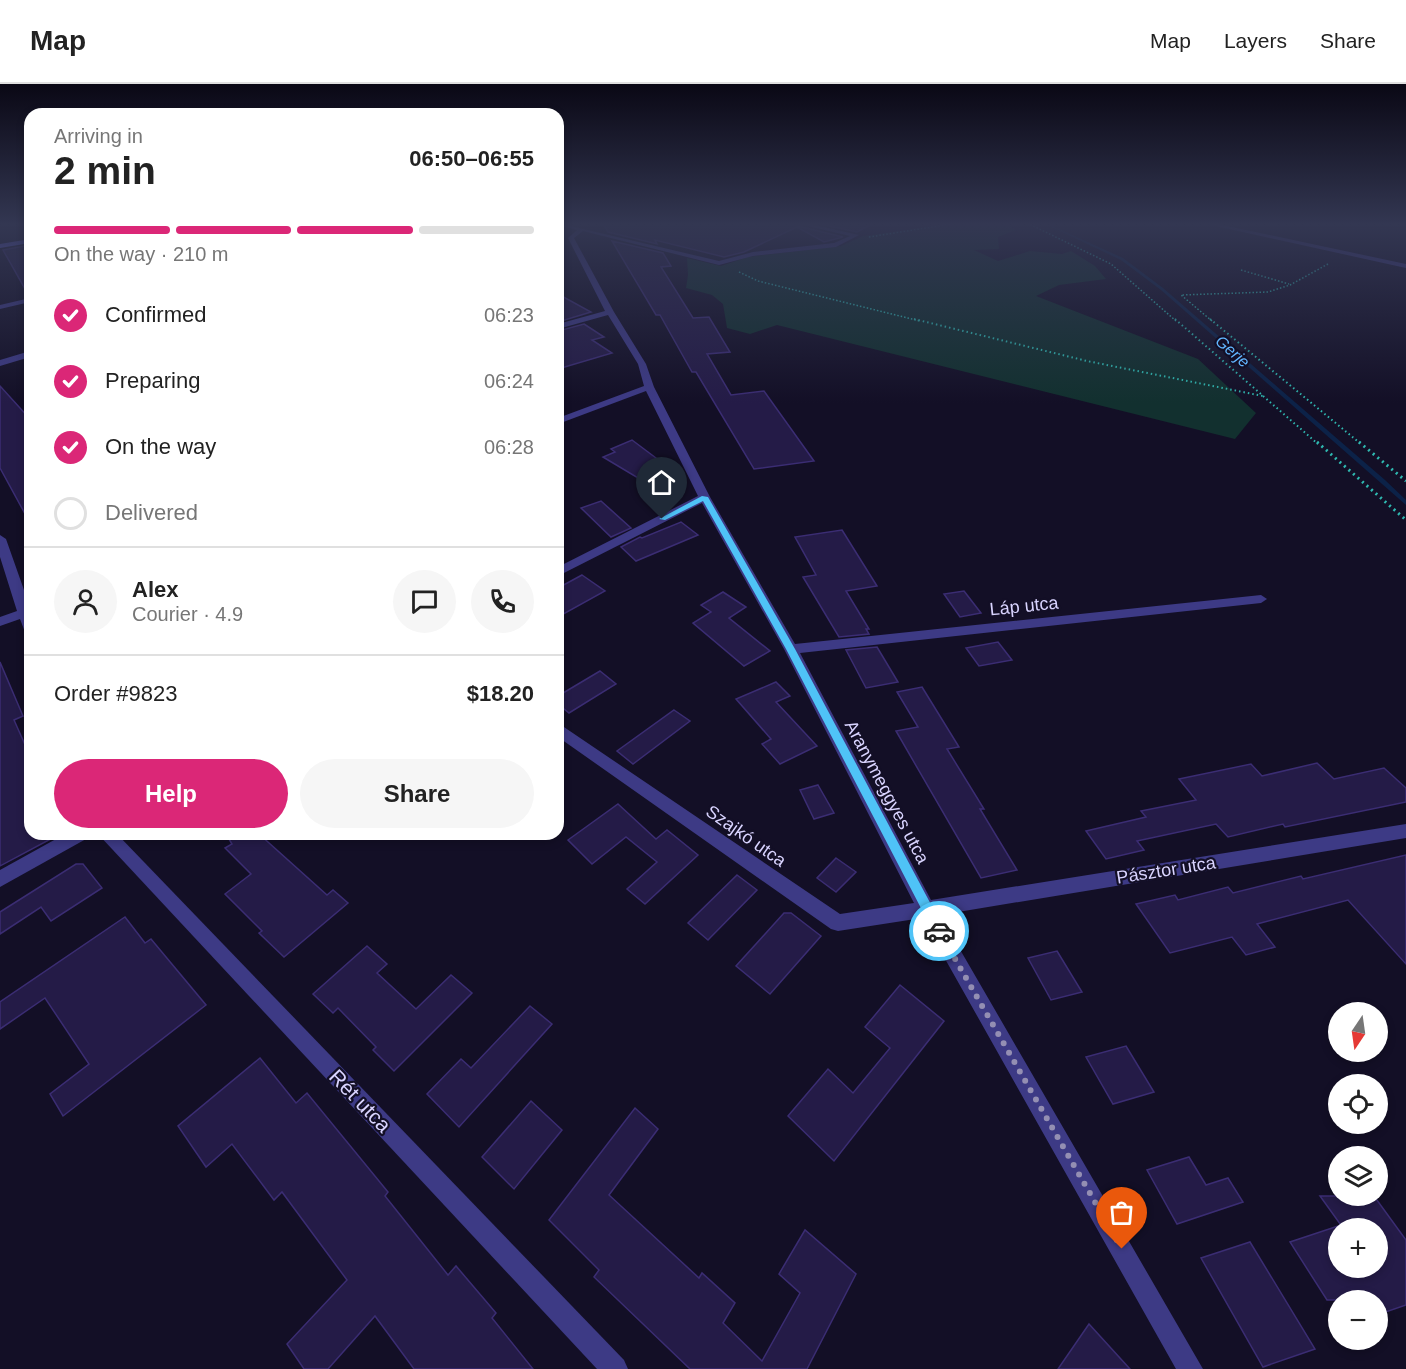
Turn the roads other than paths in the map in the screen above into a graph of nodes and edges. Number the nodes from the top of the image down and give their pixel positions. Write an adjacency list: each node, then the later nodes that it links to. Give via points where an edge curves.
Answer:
1 (595, 283): 4 (street, Aranymeggyes utca)
2 (24, 301): 3 (street)
3 (0, 307)
4 (610, 312): 5 (street); 8 (street, Aranymeggyes utca, via 642,364)
5 (564, 325)
6 (24, 356): 7 (street)
7 (0, 363)
8 (649, 387): 9 (street); 10 (street, Aranymeggyes utca)
9 (564, 419)
10 (704, 497): 12 (street); 17 (street, Aranymeggyes utca)
11 (0, 539): 14 (street)
12 (564, 569)
13 (1261, 598): 17 (street, Láp utca)
14 (24, 604)
15 (24, 613): 16 (street)
16 (0, 622)
17 (791, 649): 23 (street, Aranymeggyes utca)
18 (564, 733): 23 (street, Szajkó utca, via 838,923)
19 (1406, 831): 23 (street, Pásztor utca)
20 (69, 840): 22 (street)
21 (112, 840): 24 (street, Rét utca)
22 (0, 879)
23 (927, 910): 25 (street, Aranymeggyes utca)
24 (615, 1369)
25 (1191, 1369)

